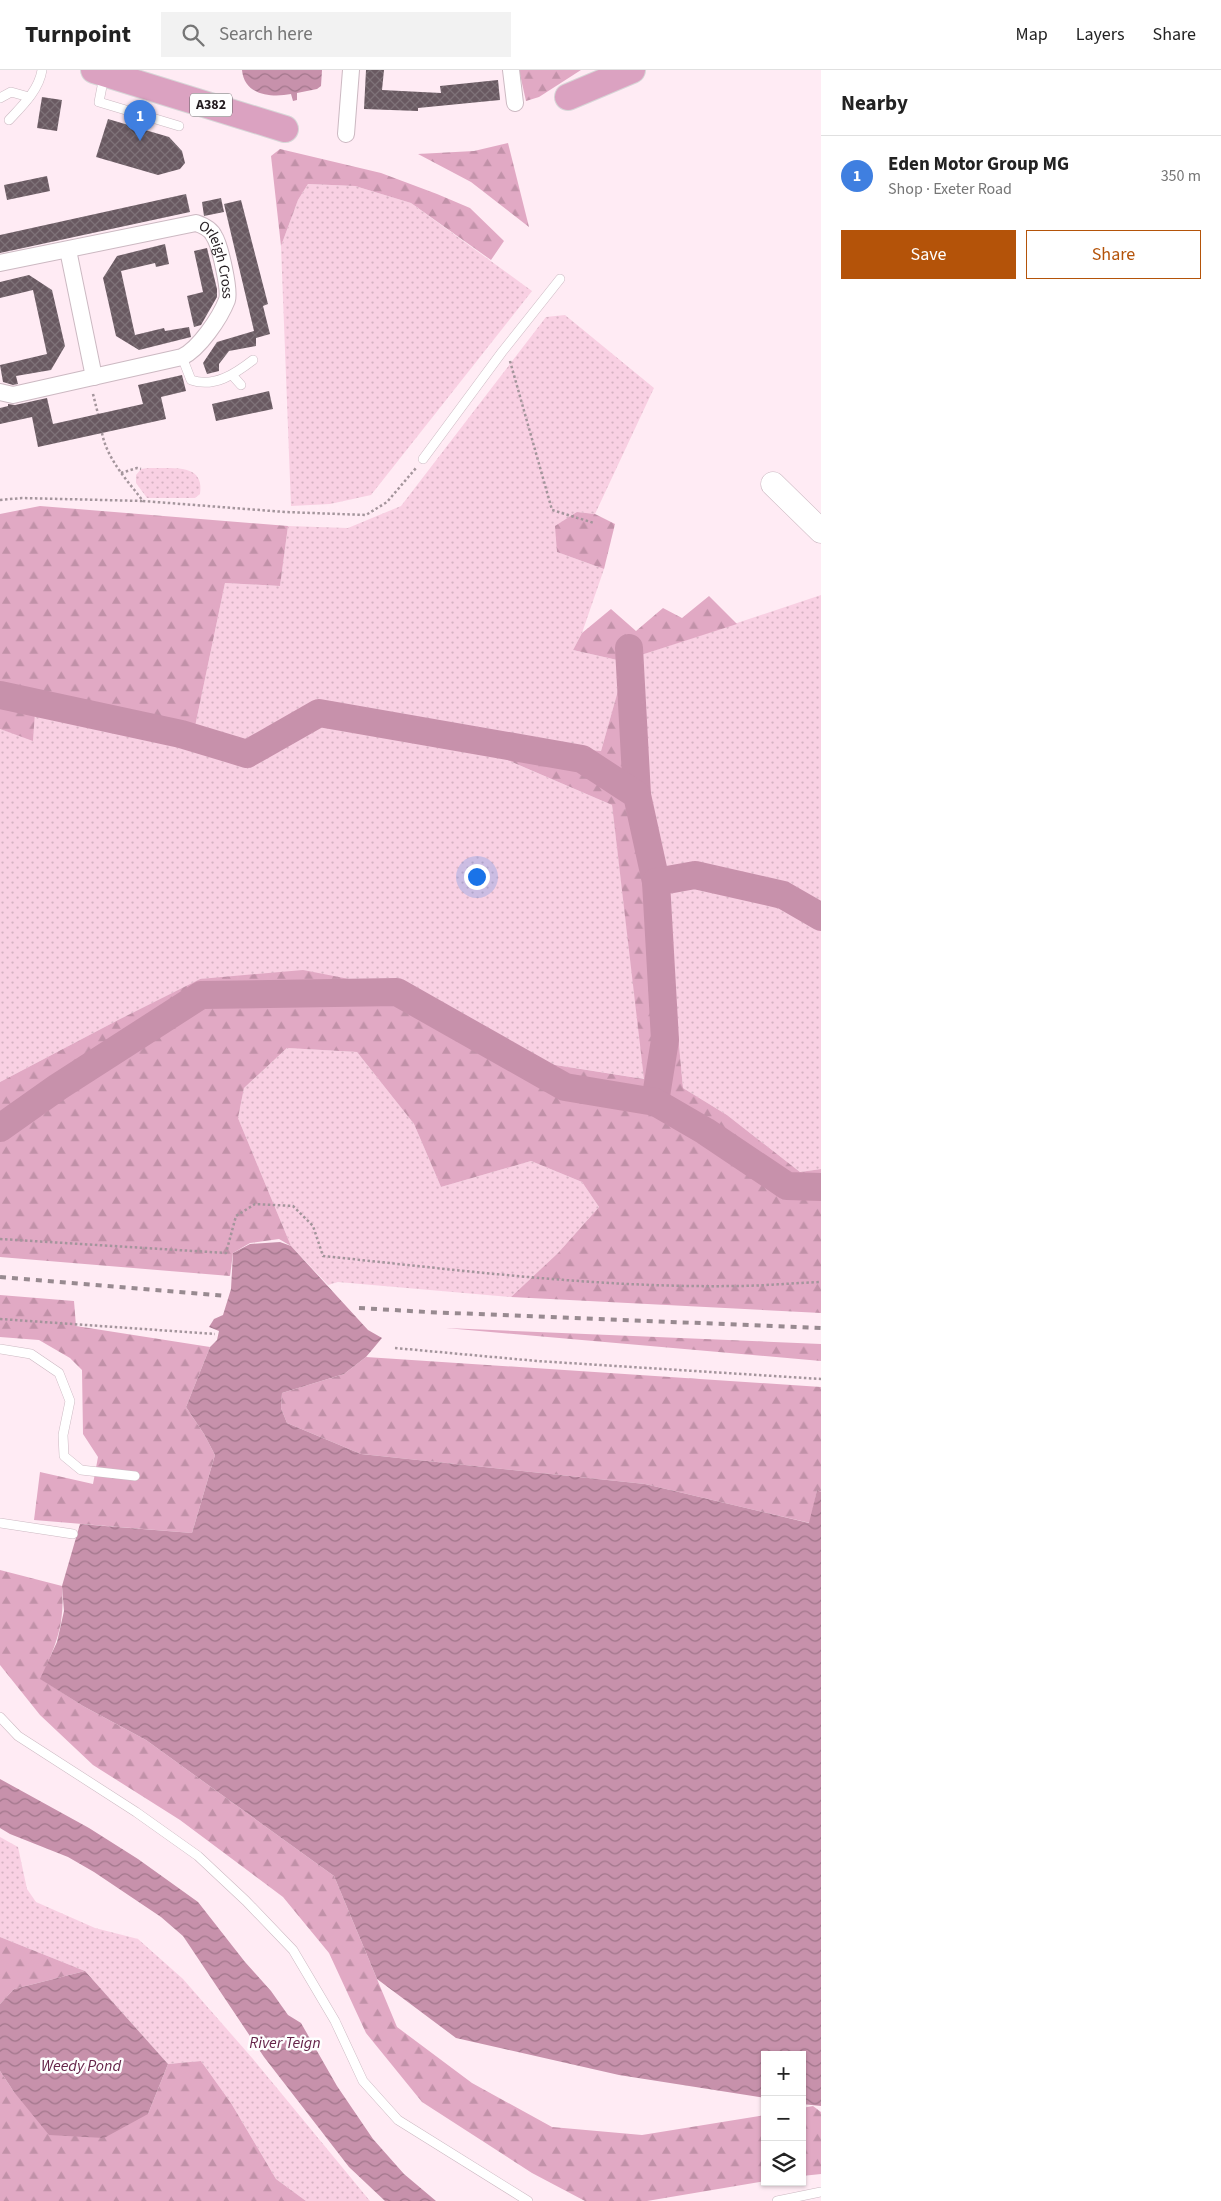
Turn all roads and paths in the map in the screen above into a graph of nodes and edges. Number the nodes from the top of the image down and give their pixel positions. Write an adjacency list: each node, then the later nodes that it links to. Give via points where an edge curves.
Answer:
1 (42, 70): 6 (lane, via 41,79)
2 (351, 70): 13 (street)
3 (511, 70): 9 (street)
4 (632, 70): 8 (main road)
5 (99, 72): 11 (lane, via 99,102); 12 (main road, A382)
6 (29, 97): 7 (lane, via 11,92); 10 (lane)
7 (0, 98)
8 (568, 98)
9 (515, 103)
10 (9, 120)
11 (178, 126)
12 (285, 128)
13 (346, 134)
14 (68, 250): 15 (street, Orleigh Cross); 18 (street, Orleigh Cross, via 196,223 205,226 214,235 228,285 227,299 200,344); 21 (street)
15 (0, 263)
16 (560, 279): 17 (lane)
17 (502, 352): 26 (lane); 32 (path, via 510,361 552,510)
18 (182, 358): 20 (lane, via 191,380 202,384); 21 (street, Orleigh Cross)
19 (253, 360): 20 (lane)
20 (232, 376): 22 (lane)
21 (92, 378): 23 (street, Orleigh Cross, via 13,396); 24 (path)
22 (240, 384)
23 (0, 392)
24 (98, 414)
25 (102, 433): 28 (path, via 104,444)
26 (423, 459): 31 (path, via 387,502 366,515)
27 (141, 469): 28 (path)
28 (121, 473): 31 (path)
29 (773, 484): 33 (street)
30 (0, 500): 31 (path)
31 (143, 501)
32 (594, 523)
33 (821, 531)
34 (0, 1239): 35 (path, via 226,1253 236,1216 255,1204 284,1205 293,1206 313,1226 323,1256 648,1285 735,1286)
35 (821, 1282)
36 (0, 1319): 37 (path)
37 (215, 1334)
38 (395, 1348): 40 (path, via 537,1361)
39 (0, 1349): 41 (lane, via 31,1354 59,1373 70,1402 63,1435 64,1456 80,1470)
40 (821, 1379)
41 (135, 1476)
42 (0, 1523): 43 (lane)
43 (73, 1534)
44 (0, 1717): 46 (lane, via 18,1736 198,1856 293,1950 334,2021 363,2081 398,2120)
45 (821, 2192): 47 (lane)
46 (528, 2201)
47 (777, 2201)

